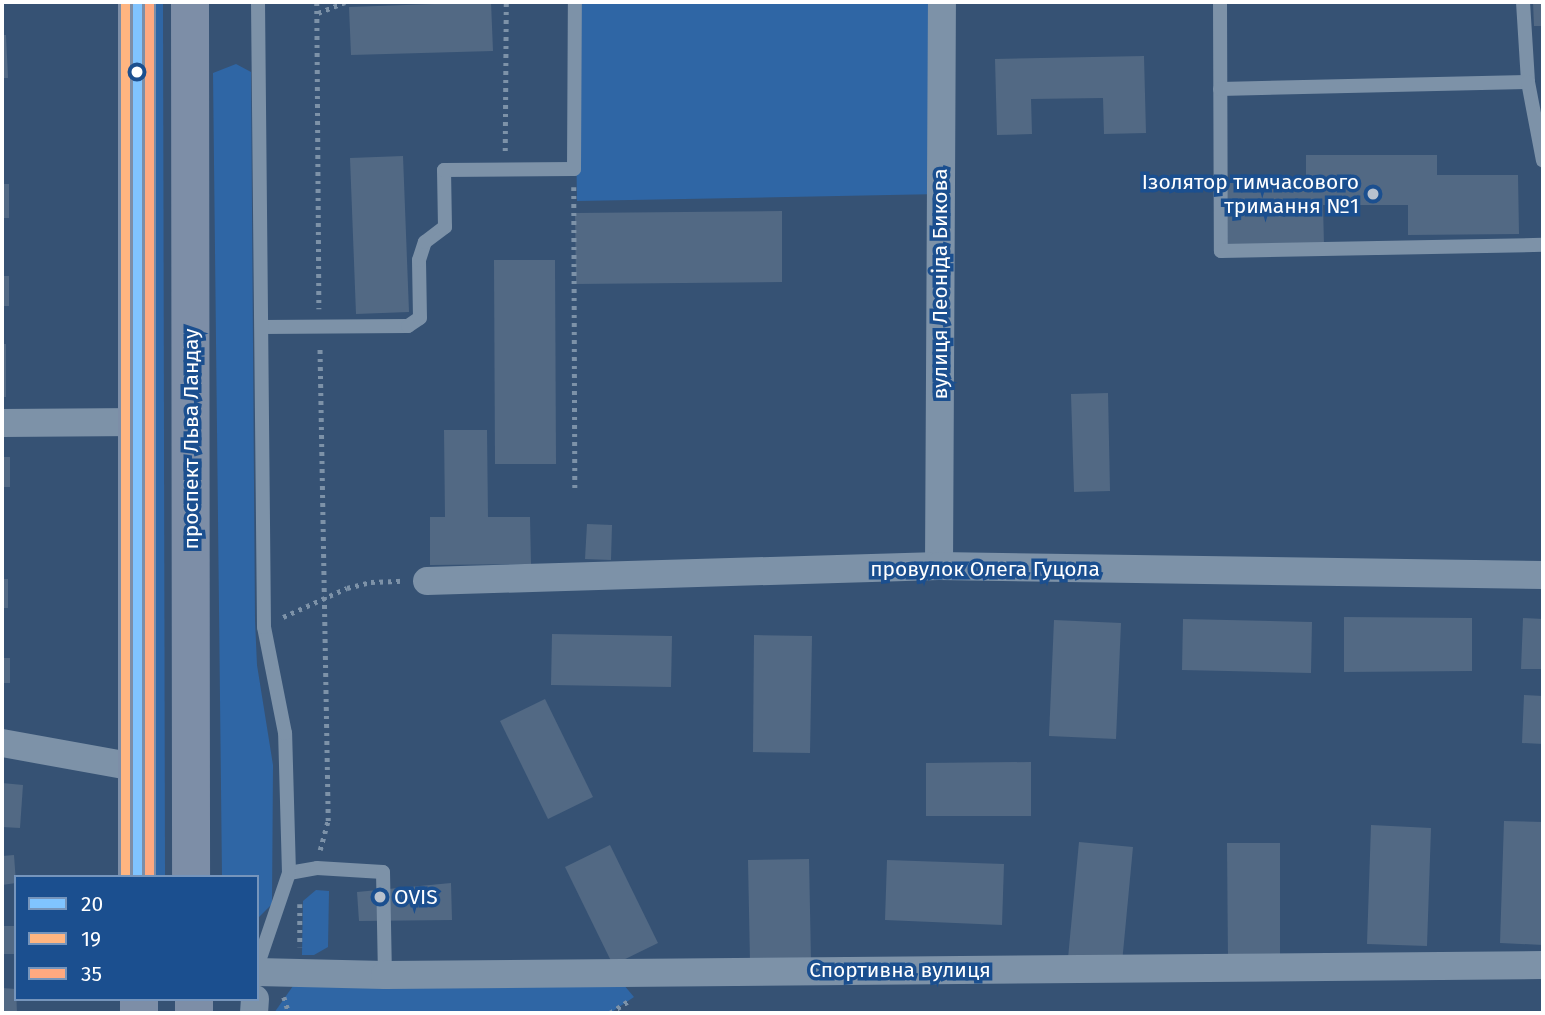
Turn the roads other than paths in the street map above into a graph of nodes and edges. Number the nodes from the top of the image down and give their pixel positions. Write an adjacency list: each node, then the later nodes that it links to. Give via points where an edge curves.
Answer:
1 (137, 2): 13 (main road)
2 (190, 2): 22 (main road, проспект Льва Ландау)
3 (258, 2): 12 (lane)
4 (575, 2): 12 (lane, via 574,169 444,170 445,227 425,242 419,260 420,318 408,326)
5 (942, 2): 15 (street, вулиця Леоніда Бикова)
6 (1220, 2): 9 (lane)
7 (1523, 2): 8 (lane)
8 (1528, 82): 9 (lane); 10 (lane)
9 (1220, 89): 11 (lane, via 1221,251)
10 (1543, 161)
11 (1543, 245)
12 (262, 327): 20 (lane, via 264,627 285,733)
13 (138, 422): 14 (street); 19 (main road)
14 (2, 423)
15 (939, 566): 16 (street, провулок Олега Гуцола); 17 (street, провулок Олега Гуцола)
16 (1543, 575)
17 (427, 581)
18 (2, 743): 19 (street)
19 (135, 767): 21 (main road)
20 (289, 873): 23 (lane); 26 (lane, via 317,868 383,872)
21 (137, 875)
22 (191, 875)
23 (259, 963)
24 (1543, 965): 26 (street, Спортивна вулиця)
25 (259, 969): 26 (street, Спортивна вулиця)
26 (385, 975)

